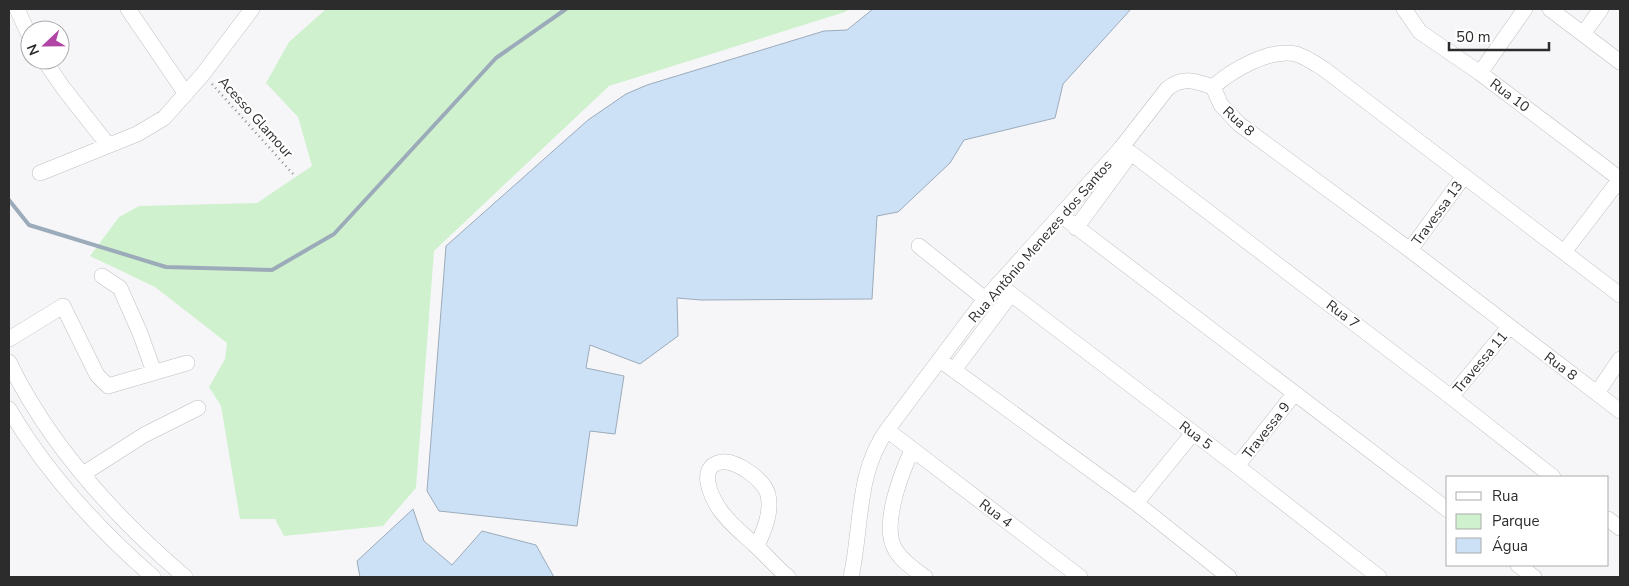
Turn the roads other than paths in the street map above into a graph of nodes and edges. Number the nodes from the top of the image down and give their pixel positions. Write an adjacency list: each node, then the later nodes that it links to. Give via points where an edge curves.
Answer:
1 (128, 9): 12 (street)
2 (252, 9): 12 (street)
3 (1404, 9): 10 (street, Rua 10, via 1420,32)
4 (1525, 9): 10 (street)
5 (1550, 9): 7 (street)
6 (1602, 9): 7 (street)
7 (1583, 34): 8 (street)
8 (1620, 62)
9 (51, 70): 13 (street)
10 (1480, 72): 17 (street, Rua 10)
11 (1213, 87): 14 (street, Rua Antônio Menezes dos Santos, via 1191,81 1176,82 1167,89); 16 (street, via 1231,72 1256,61 1282,54 1300,55 1324,69); 21 (street, Rua 8, via 1221,104 1239,124)
12 (186, 94): 13 (street, via 164,118 148,129)
13 (108, 145): 15 (street)
14 (1126, 151): 18 (street, Rua Antônio Menezes dos Santos); 19 (street); 38 (street, Rua 7)
15 (40, 173)
16 (1464, 176): 21 (street, Travessa 13); 22 (street)
17 (1620, 179): 22 (street)
18 (1062, 216): 19 (street); 24 (street, Rua Antônio Menezes dos Santos)
19 (1076, 228): 37 (street)
20 (919, 246): 27 (street)
21 (1410, 250): 28 (street, Rua 8)
22 (1564, 252): 26 (street)
23 (102, 276): 35 (street, via 120,288)
24 (998, 284): 25 (street, Rua 5); 27 (street, Rua Antônio Menezes dos Santos)
25 (1011, 294): 34 (street); 43 (street, Rua 5)
26 (1620, 295)
27 (985, 299): 31 (street, Rua Antônio Menezes dos Santos)
28 (1509, 327): 36 (street, Rua 8); 38 (street, Travessa 11)
29 (9, 339): 35 (street, via 63,306 97,375 108,386)
30 (1620, 359): 36 (street)
31 (940, 360): 34 (street); 42 (street, Rua Antônio Menezes dos Santos)
32 (9, 362): 47 (street, via 43,422)
33 (187, 363): 35 (street)
34 (954, 370): 49 (street)
35 (154, 372)
36 (1597, 393): 41 (street, Rua 8)
37 (1294, 394): 45 (street, Travessa 9); 50 (street)
38 (1451, 397): 46 (street, Rua 7)
39 (198, 408): 47 (street, via 144,435)
40 (9, 409): 56 (street, via 63,487 92,520)
41 (1620, 411)
42 (887, 430): 44 (street, Rua 4); 59 (street, Rua Antônio Menezes dos Santos, via 868,470)
43 (1193, 433): 45 (street, Rua 5); 49 (street)
44 (912, 450): 60 (street, via 901,474 889,530 896,551); 61 (street, Rua 4)
45 (1237, 466): 62 (street, Rua 5)
46 (1533, 472): 48 (street, Rua 7)
47 (82, 474): 57 (street, via 152,549)
48 (1549, 476)
49 (1136, 503): 55 (street)
50 (1446, 508)
51 (1609, 519): 52 (street)
52 (1620, 528)
53 (757, 546): 53 (street, via 727,519 714,501 707,480 710,469 717,464 726,462 752,474 767,490 769,513); 58 (street)
54 (1519, 566): 63 (street)
55 (1225, 576)
56 (153, 577)
57 (185, 577)
58 (788, 577)
59 (851, 577)
60 (925, 577)
61 (1080, 577)
62 (1379, 577)
63 (1534, 577)

